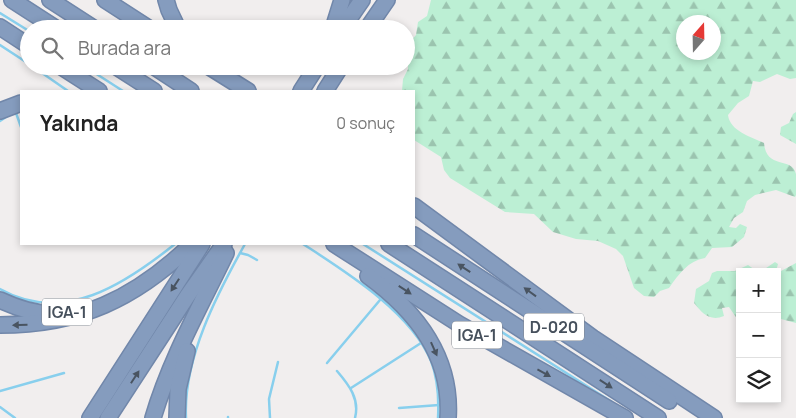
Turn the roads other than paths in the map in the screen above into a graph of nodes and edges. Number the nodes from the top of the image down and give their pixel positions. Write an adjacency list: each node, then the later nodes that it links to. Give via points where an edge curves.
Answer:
1 (12, 0): 8 (highway)
2 (50, 0): 9 (highway)
3 (105, 0): 10 (highway)
4 (166, 0): 11 (highway)
5 (342, 0): 12 (highway)
6 (362, 0): 13 (highway)
7 (387, 0): 14 (highway)
8 (42, 20)
9 (81, 20)
10 (136, 20)
11 (173, 20)
12 (336, 20)
13 (348, 20)
14 (373, 20)
15 (0, 27): 16 (highway)
16 (20, 40)
17 (74, 75): 24 (highway)
18 (129, 75): 25 (highway)
19 (167, 75): 26 (highway)
20 (222, 75): 27 (highway)
21 (230, 75): 28 (highway)
22 (311, 75): 29 (highway)
23 (335, 75): 30 (highway)
24 (97, 90)
25 (152, 90)
26 (189, 90)
27 (246, 90)
28 (251, 90)
29 (302, 90)
30 (326, 90)
31 (20, 103): 32 (highway)
32 (0, 111)
33 (415, 207): 54 (highway, one-way to 33, via 593,338)
34 (415, 236): 53 (highway, D-020, one-way to 34)
35 (191, 245): 43 (highway, IGA-1)
36 (201, 245): 46 (highway, one-way to 46)
37 (223, 245): 47 (highway, one-way to 37)
38 (230, 245): 42 (highway)
39 (325, 245): 50 (highway, one-way to 50, via 396,299 429,338 445,380)
40 (336, 245): 51 (highway, IGA-1, one-way to 51, via 459,324)
41 (391, 245): 52 (highway, D-020, one-way to 52)
42 (218, 270): 48 (highway, via 172,366); 49 (highway, via 182,368)
43 (132, 290): 44 (highway, IGA-1, via 86,307 58,313 22,309); 45 (highway, one-way to 45, via 74,317 25,325)
44 (0, 300)
45 (0, 325)
46 (90, 418)
47 (108, 418)
48 (153, 418)
49 (177, 418)
50 (448, 418)
51 (625, 418)
52 (658, 418)
53 (695, 418)
54 (714, 418)

